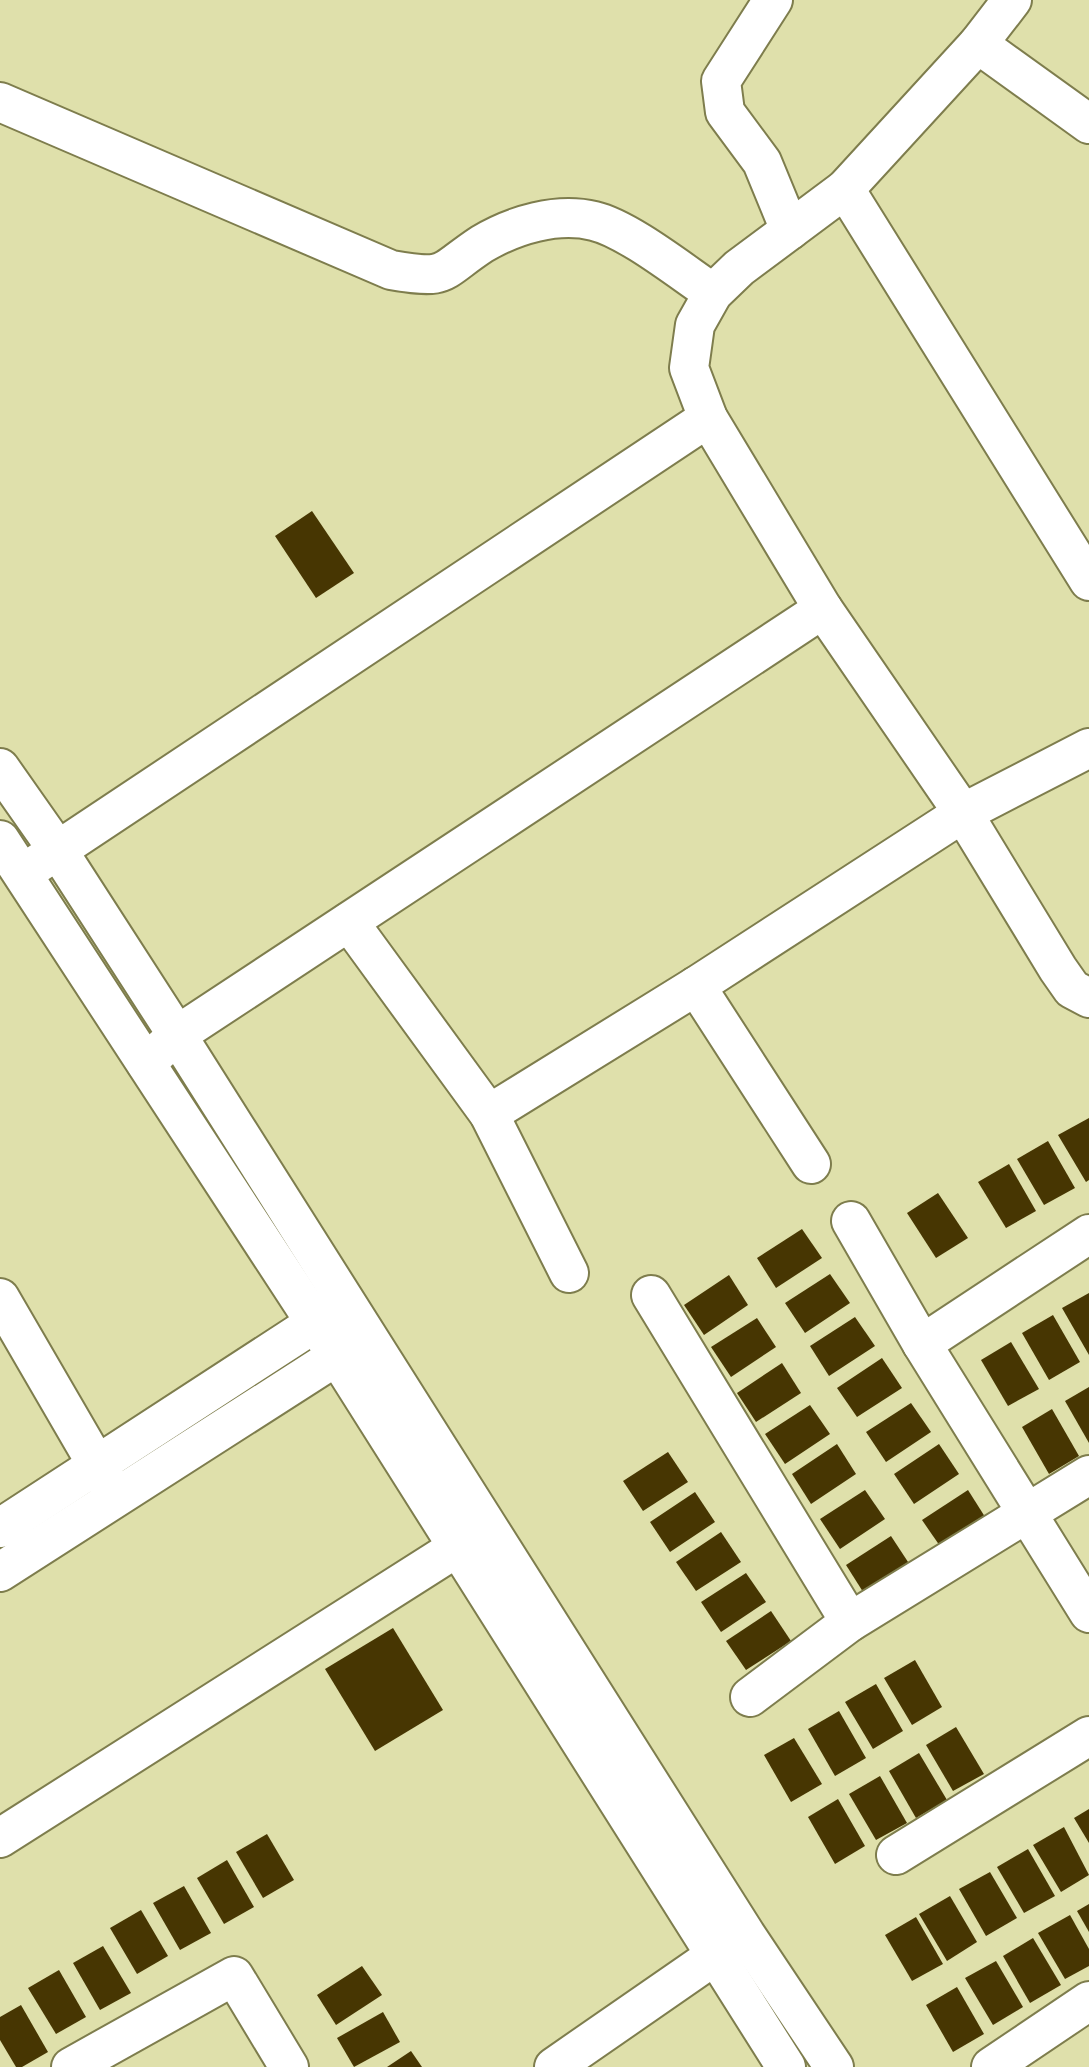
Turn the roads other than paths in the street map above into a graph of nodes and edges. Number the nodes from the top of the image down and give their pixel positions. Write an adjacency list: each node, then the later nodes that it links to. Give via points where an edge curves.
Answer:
1 (774, 0): 7 (street, via 721,80 725,112 762,162)
2 (1012, 0): 3 (street)
3 (978, 44): 5 (street); 6 (street)
4 (0, 102): 8 (street, via 391,270 429,276 454,268 483,244 540,219 595,221 632,239)
5 (1089, 124)
6 (845, 189): 7 (street); 10 (street)
7 (790, 230): 8 (street)
8 (713, 293): 9 (street, via 695,324 689,368)
9 (708, 418): 11 (street); 16 (street)
10 (1089, 581)
11 (823, 609): 14 (street); 18 (street)
12 (1089, 748): 14 (street)
13 (0, 768): 16 (street)
14 (962, 813): 19 (street); 20 (street, via 1065,979)
15 (0, 840): 17 (street)
16 (59, 852): 17 (street); 21 (street)
17 (21, 873): 22 (street)
18 (349, 922): 21 (street); 23 (street)
19 (696, 986): 23 (street); 24 (street)
20 (1089, 998)
21 (177, 1035): 22 (street); 30 (street)
22 (146, 1062): 30 (street)
23 (489, 1114): 27 (street)
24 (811, 1164)
25 (851, 1221): 31 (street)
26 (1089, 1234): 31 (street)
27 (569, 1273)
28 (651, 1295): 41 (street)
29 (0, 1298): 32 (street)
30 (333, 1334): 32 (street); 34 (street); 36 (street); 38 (street)
31 (922, 1344): 35 (street)
32 (96, 1464): 34 (street); 37 (street)
33 (1089, 1475): 35 (street)
34 (117, 1498): 39 (street)
35 (1029, 1513): 40 (street); 41 (street)
36 (490, 1526): 38 (street); 46 (street)
37 (0, 1528)
38 (458, 1546): 44 (street); 47 (street)
39 (0, 1572)
40 (1089, 1613)
41 (850, 1622): 42 (street)
42 (750, 1697)
43 (1089, 1735): 45 (street)
44 (0, 1838)
45 (897, 1855)
46 (746, 1935): 47 (street); 53 (street)
47 (714, 1955): 51 (street); 52 (street)
48 (1089, 2001): 54 (street)
49 (72, 2067): 50 (street, via 234,1976)
50 (289, 2067)
51 (554, 2067)
52 (786, 2067)
53 (834, 2067)
54 (992, 2067)

